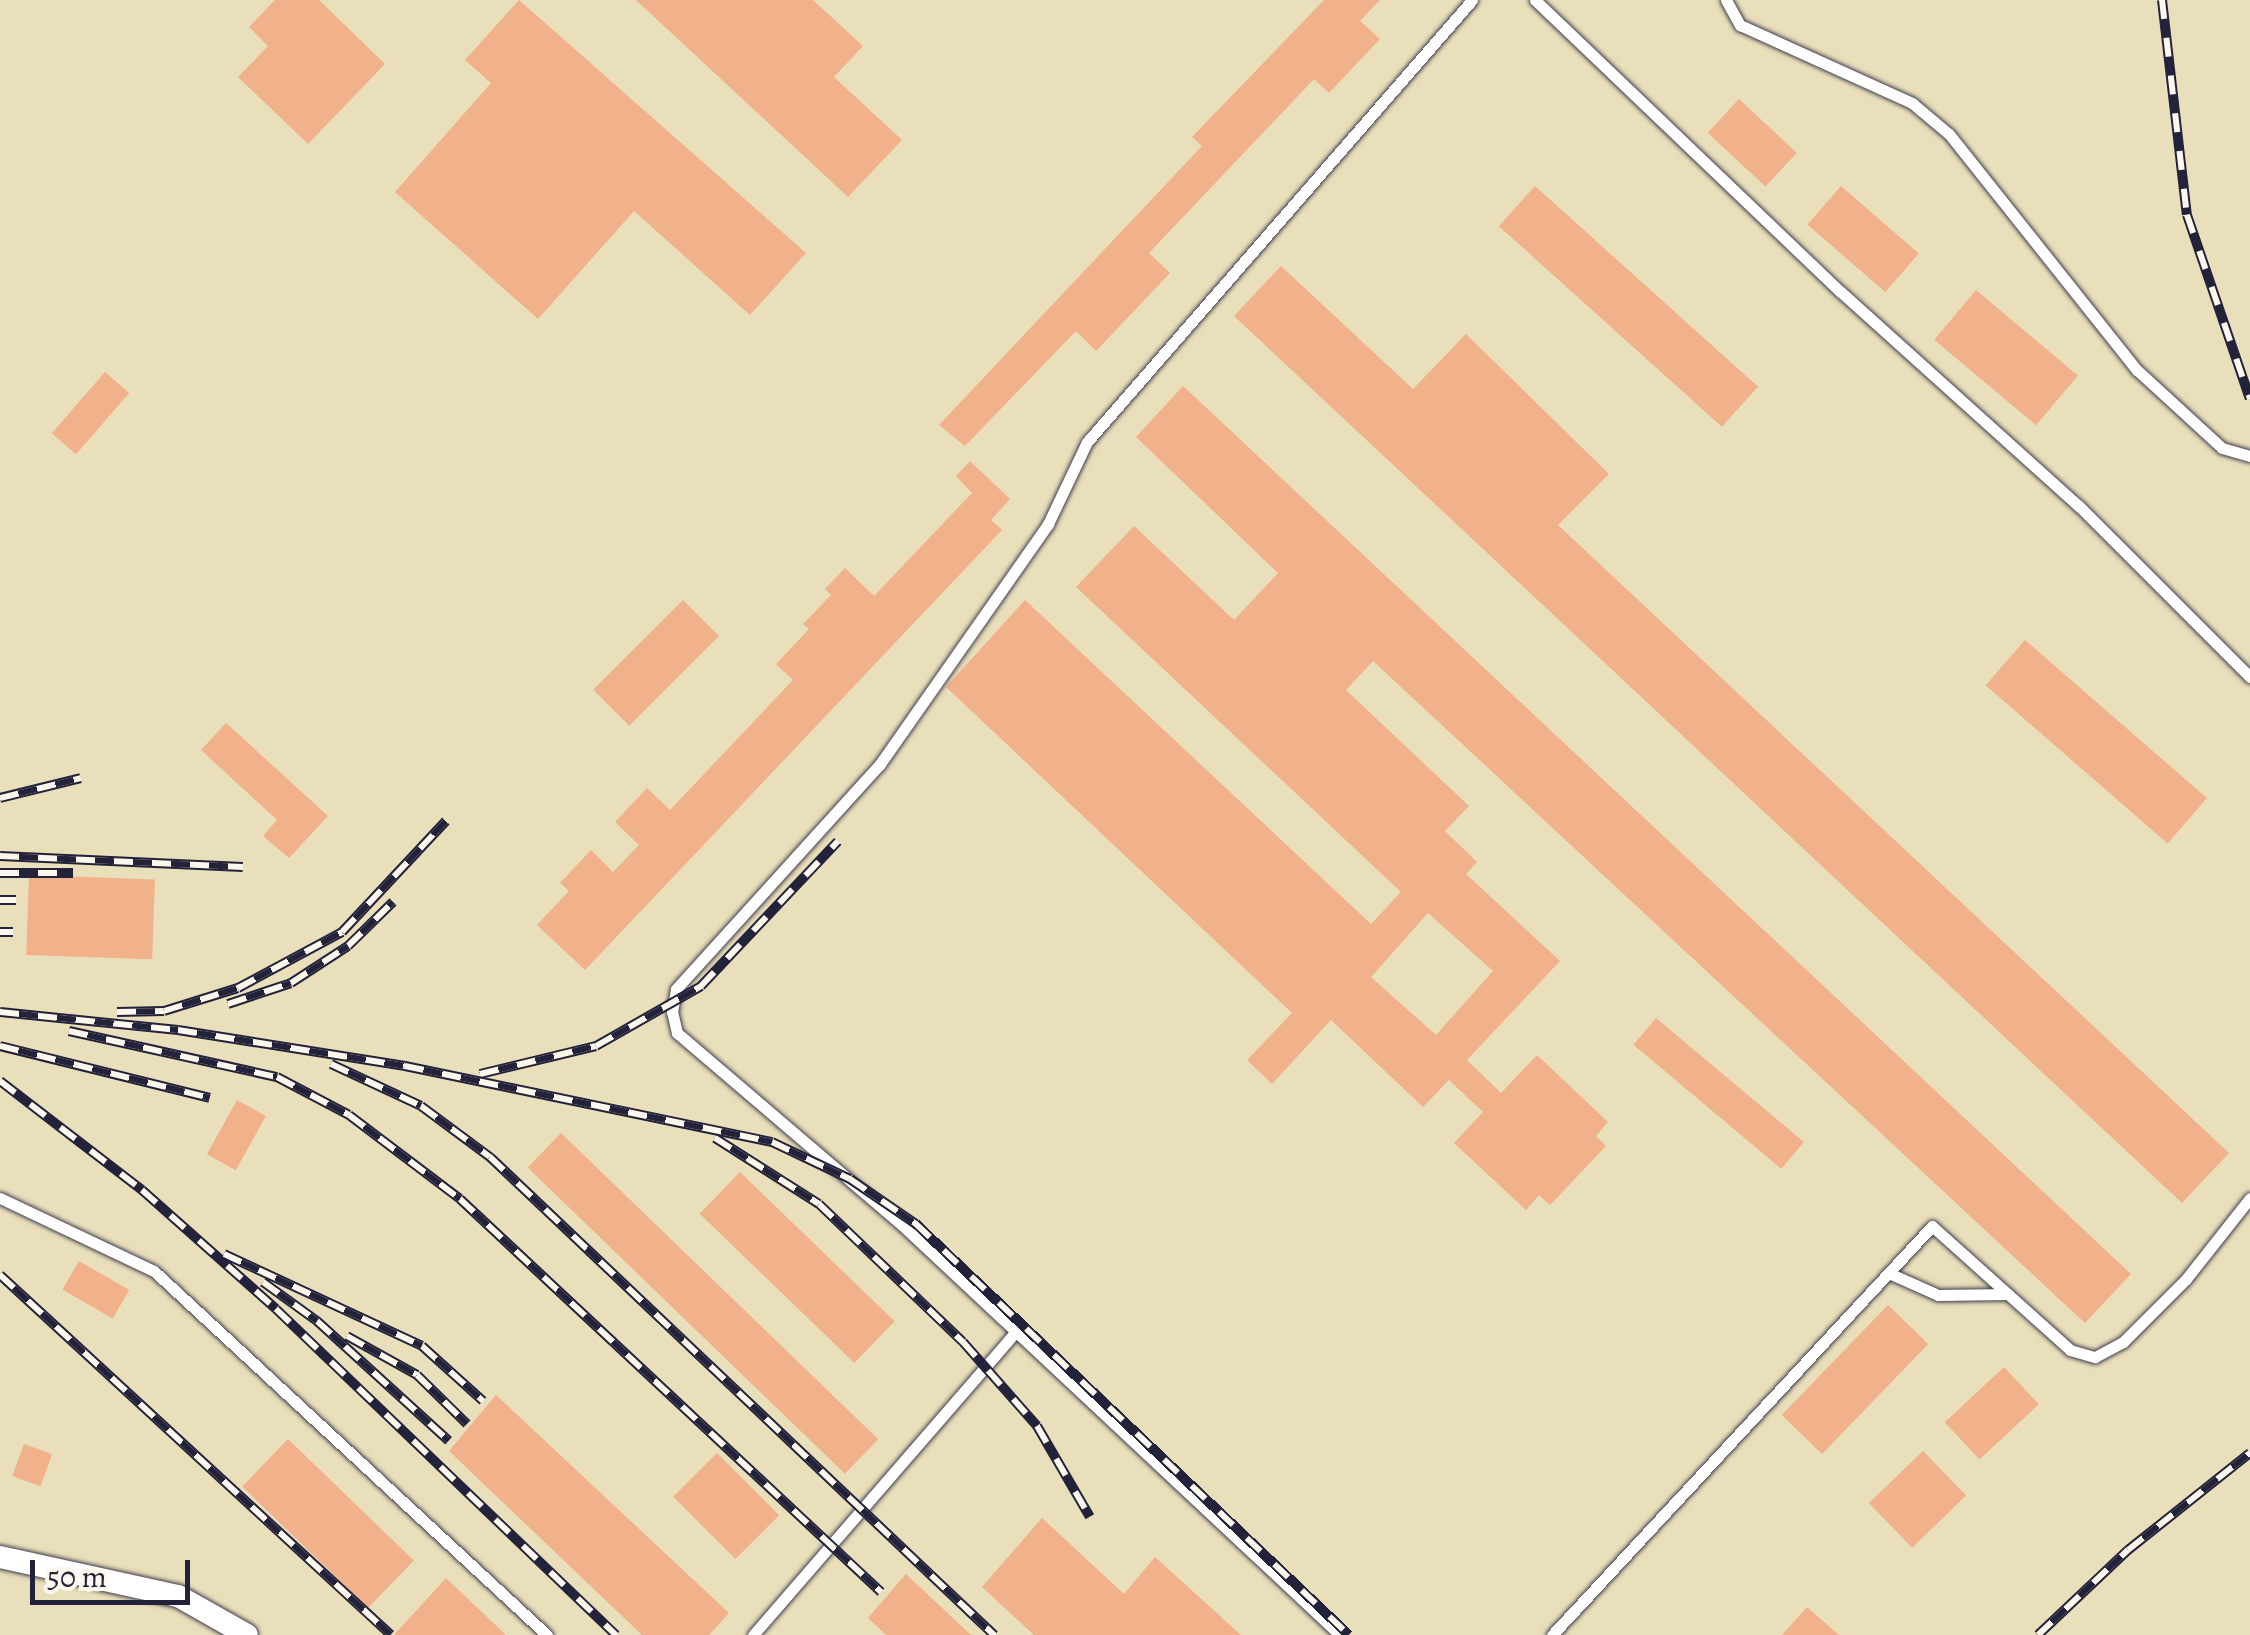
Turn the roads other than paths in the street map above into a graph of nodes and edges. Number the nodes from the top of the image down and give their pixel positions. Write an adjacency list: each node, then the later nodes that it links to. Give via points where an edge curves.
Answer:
1 (1472, 0): 10 (lane, via 1087,442 1048,524 880,764 676,988 677,1033 902,1224)
2 (1535, 0): 5 (lane, via 2079,506)
3 (1726, 0): 4 (lane, via 1740,25 1912,103 1950,134 2138,370 2222,448)
4 (2250, 456)
5 (2250, 676)
6 (0, 1198): 13 (lane, via 154,1271)
7 (2250, 1198): 9 (lane, via 2124,1342 2095,1357 2070,1350)
8 (1891, 1274): 9 (lane, via 1938,1294); 9 (lane, via 1932,1226); 16 (lane)
9 (2008, 1294)
10 (1013, 1335): 14 (lane); 15 (lane)
11 (0, 1557): 12 (street, via 178,1596)
12 (248, 1635)
13 (547, 1635)
14 (753, 1635)
15 (1340, 1635)
16 (1552, 1635)

